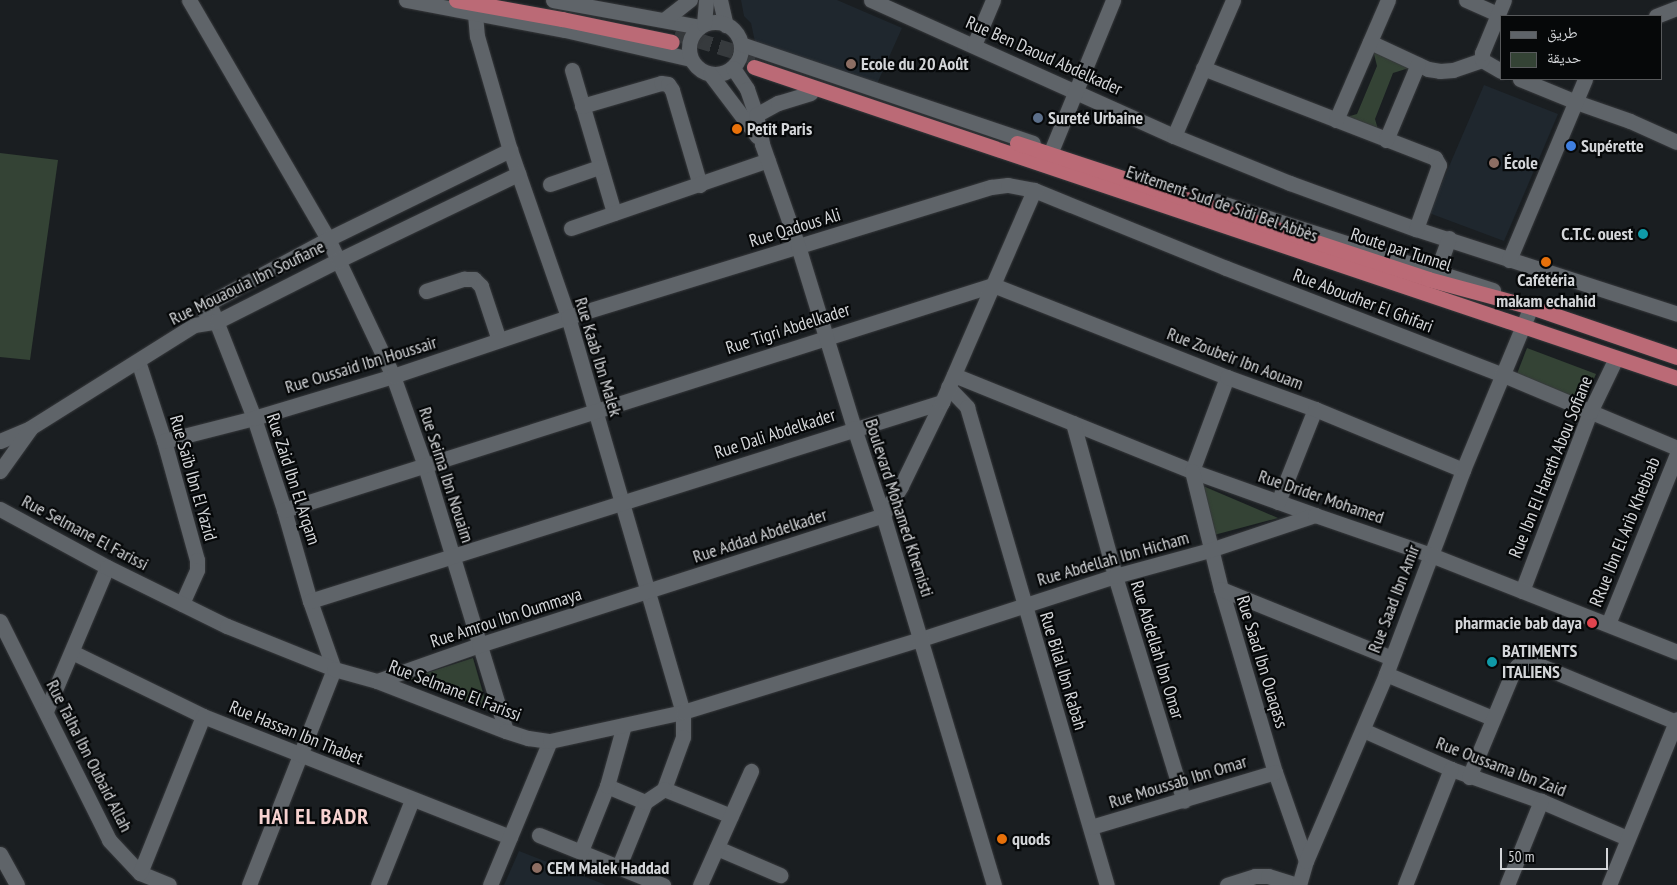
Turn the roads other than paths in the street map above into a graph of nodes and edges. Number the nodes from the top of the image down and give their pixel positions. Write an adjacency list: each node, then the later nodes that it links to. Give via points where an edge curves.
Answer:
1 (189, 0): 58 (street, Rue Seima Ibn Nouaim)
2 (406, 0): 17 (street)
3 (456, 0): 4 (highway, via 674,38)
4 (502, 0)
5 (553, 0): 19 (street)
6 (690, 0): 19 (street)
7 (706, 0): 21 (street)
8 (720, 0): 20 (street)
9 (871, 0): 24 (street, Rue Ben Daoud Abdelkader)
10 (993, 0): 24 (street)
11 (1113, 0): 36 (street)
12 (1233, 0): 30 (street)
13 (1388, 0): 22 (street)
14 (1466, 0): 15 (street)
15 (1501, 7): 26 (street)
16 (1677, 8): 18 (street)
17 (475, 14): 25 (street); 47 (street, Rue Kaab Ibn Malek, via 477,36)
18 (1659, 15)
19 (664, 20): 21 (street)
20 (726, 25): 21 (street, via 718,22); 23 (street, via 738,36)
21 (702, 26): 25 (street, via 690,41)
22 (1370, 42): 28 (street); 41 (street)
23 (741, 44): 29 (street, via 741,53); 46 (street)
24 (974, 45): 36 (street, Rue Ben Daoud Abdelkader)
25 (691, 58): 33 (street, via 695,66)
26 (1482, 60): 28 (street, via 1440,71); 32 (street)
27 (755, 62): 66 (highway, Route par Tunnel, via 1428,279); 71 (highway, Evitement Sud de Sidi Bel Abbès)
28 (1418, 64): 43 (street)
29 (734, 67): 33 (street, via 723,74); 37 (street); 40 (street)
30 (1204, 68): 41 (street); 42 (street)
31 (572, 70): 39 (street)
32 (1500, 70)
33 (710, 74): 45 (street)
34 (1522, 80): 38 (street)
35 (1585, 80): 38 (street)
36 (1076, 90): 42 (street, Rue Ben Daoud Abdelkader); 46 (street)
37 (810, 93): 40 (street, via 778,103); 71 (street, via 1468,314)
38 (1576, 102): 44 (street); 61 (street)
39 (582, 106): 49 (street); 52 (street, via 668,84)
40 (756, 115): 45 (street)
41 (1336, 120): 43 (street)
42 (1174, 136): 56 (street, Rue Ben Daoud Abdelkader, via 1290,183)
43 (1386, 140): 56 (street, via 1438,161)
44 (1677, 142)
45 (762, 144): 48 (street, Boulevard Mohamed Khemisti)
46 (1052, 149): 62 (street)
47 (510, 150): 50 (street, Rue Kaab Ibn Malek); 58 (street)
48 (768, 160): 52 (street); 59 (street, Boulevard Mohamed Khemisti)
49 (599, 167): 51 (street); 54 (street)
50 (518, 174): 60 (street, Rue Mouaouia Ibn Soufiane); 68 (street, Rue Kaab Ibn Malek)
51 (550, 184)
52 (700, 185): 54 (street)
53 (1034, 190): 59 (street, Rue Qadous Ali, via 1008,184 992,187); 63 (street); 77 (street, Rue Aboudher El Ghifari)
54 (614, 213): 55 (street)
55 (571, 228)
56 (1416, 228): 57 (street, Rue Ben Daoud Abdelkader)
57 (1449, 238): 61 (street, Rue Ben Daoud Abdelkader); 62 (street)
58 (328, 239): 60 (street, Rue Seima Ibn Nouaim); 65 (street)
59 (798, 246): 68 (street, Rue Qadous Ali); 72 (street, Boulevard Mohamed Khemisti)
60 (339, 260): 69 (street, Rue Mouaouia Ibn Soufiane); 78 (street, Rue Seima Ibn Nouaim)
61 (1509, 260): 67 (street, Rue Ben Daoud Abdelkader)
62 (1437, 271): 66 (street, via 1494,290)
63 (994, 285): 72 (street, Rue Tigri Abdelkader); 79 (street, Rue Zoubeir Ibn Aouam); 81 (street)
64 (426, 291): 73 (street, via 474,279 481,286)
65 (209, 303): 69 (street, Rue Zaid Ibn El Arqam); 70 (street)
66 (1527, 306): 71 (street, Rue Saad Ibn Amir); 74 (highway)
67 (1677, 314)
68 (568, 317): 73 (street, Rue Oussaid Ibn Houssair); 84 (street, Rue Kaab Ibn Malek)
69 (218, 322): 70 (street, Rue Mouaouia Ibn Soufiane); 86 (street, Rue Zaid Ibn El Arqam)
70 (194, 325): 76 (street, Rue Mouaouia Ibn Soufiane)
71 (1518, 325): 75 (highway, Evitement Sud de Sidi Bel Abbès); 77 (street, Rue Saad Ibn Amir)
72 (826, 337): 84 (street, Rue Tigri Abdelkader); 89 (street, Boulevard Mohamed Khemisti)
73 (499, 340): 78 (street, Rue Oussaid Ibn Houssair)
74 (1677, 357)
75 (1616, 358): 80 (highway, Evitement Sud de Sidi Bel Abbès); 85 (street, Rue Ibn El Hareth Abou Sofiane)
76 (138, 361): 88 (street, Rue Mouaouia Ibn Soufiane); 91 (street, Rue Saïb Ibn El Yazid)
77 (1501, 374): 85 (street, Rue Aboudher El Ghifari); 95 (street, Rue Saad Ibn Amir)
78 (394, 376): 86 (street, Rue Oussaid Ibn Houssair); 94 (street, Rue Seima Ibn Nouaim)
79 (1227, 377): 83 (street, Rue Zoubeir Ibn Aouam); 97 (street)
80 (1677, 378)
81 (951, 381): 82 (street); 87 (street, Rue Drider Mohamed); 114 (street, Rue Bilal Ibn Rabah, via 967,407)
82 (942, 402): 89 (street, Rue Dali Abdelkader); 103 (street)
83 (1315, 409): 95 (street, Rue Zoubeir Ibn Aouam); 98 (street)
84 (594, 410): 94 (street, Rue Tigri Abdelkader); 99 (street, Rue Kaab Ibn Malek)
85 (1590, 412): 92 (street, Rue Aboudher El Ghifari); 110 (street, Rue Ibn El Hareth Abou Sofiane)
86 (254, 418): 91 (street, Rue Oussaid Ibn Houssair); 101 (street, Rue Zaid Ibn El Arqam)
87 (1073, 423): 97 (street, Rue Drider Mohamed); 108 (street, Rue Abdellah Ibn Omar)
88 (30, 428): 90 (street, Rue Mouaouia Ibn Soufiane); 96 (street)
89 (854, 428): 99 (street, Rue Dali Abdelkader); 103 (street, Boulevard Mohamed Khemisti)
90 (0, 441)
91 (164, 441): 113 (street, Rue Saïb Ibn El Yazid, via 198,565)
92 (1677, 448)
93 (1677, 454): 116 (street, RRue Ibn El Arib Khebbab)
94 (425, 466): 101 (street, Rue Tigri Abdelkader); 105 (street, Rue Seima Ibn Nouaim)
95 (1463, 470): 106 (street, Rue Saad Ibn Amir)
96 (0, 471)
97 (1192, 471): 98 (street, Rue Drider Mohamed); 104 (street, Rue Saad Ibn Ouaqass)
98 (1278, 502): 102 (street, Rue Drider Mohamed)
99 (621, 503): 105 (street, Rue Dali Abdelkader); 111 (street, Rue Kaab Ibn Malek)
100 (0, 509): 107 (street, Rue Selmane El Farissi)
101 (284, 510): 112 (street, Rue Zaid Ibn El Arqam)
102 (1315, 515): 104 (street, Rue Abdellah Ibn Hicham); 106 (street, Rue Drider Mohamed)
103 (883, 516): 111 (street, Rue Addad Abdelkader); 117 (street, Boulevard Mohamed Khemisti)
104 (1210, 550): 108 (street, Rue Abdellah Ibn Hicham); 109 (street, Rue Saad Ibn Ouaqass)
105 (453, 555): 112 (street, Rue Dali Abdelkader); 118 (street, Rue Seima Ibn Nouaim)
106 (1431, 555): 110 (street, Rue Drider Mohamed); 121 (street, Rue Saad Ibn Amir)
107 (106, 567): 113 (street, Rue Selmane El Farissi); 119 (street)
108 (1115, 576): 114 (street, Rue Abdellah Ibn Hicham); 142 (street, Rue Abdellah Ibn Omar)
109 (1220, 589): 121 (street); 137 (street, Rue Saad Ibn Ouaqass)
110 (1522, 591): 116 (street, Rue Drider Mohamed)
111 (648, 592): 118 (street, Rue Amrou Ibn Oummaya); 126 (street, Rue Kaab Ibn Malek)
112 (310, 601): 122 (street, Rue Zaid Ibn El Arqam)
113 (182, 604): 122 (street, Rue Selmane El Farissi)
114 (1024, 605): 117 (street, Rue Abdellah Ibn Hicham); 146 (street, Rue Bilal Ibn Rabah)
115 (0, 621): 125 (street, Rue Talha Ibn Oubaid Allah)
116 (1608, 624): 120 (street, Rue Drider Mohamed)
117 (921, 639): 126 (street, Rue Selmane El Farissi); 157 (street, Boulevard Mohamed Khemisti)
118 (479, 645): 124 (street, Rue Amrou Ibn Oummaya); 132 (street, Rue Seima Ibn Nouaim)
119 (72, 652): 125 (street); 127 (street, Rue Hassan Ibn Thabet)
120 (1677, 652)
121 (1392, 658): 123 (street, Rue Saad Ibn Amir)
122 (334, 668): 124 (street, Rue Selmane El Farissi); 134 (street)
123 (1386, 674): 128 (street); 131 (street, Rue Saad Ibn Amir)
124 (377, 681): 132 (street, Rue Selmane El Farissi)
125 (46, 711): 155 (street, Rue Talha Ibn Oubaid Allah, via 109,840)
126 (683, 712): 130 (street, Rue Selmane El Farissi); 140 (street, Rue Kaab Ibn Malek, via 683,737)
127 (203, 716): 134 (street, Rue Hassan Ibn Thabet); 155 (street)
128 (1492, 718): 129 (street, via 1514,669 1526,662); 138 (street)
129 (1676, 720): 149 (street)
130 (624, 725): 133 (street, Rue Selmane El Farissi); 139 (street)
131 (1363, 730): 135 (street, Rue Oussama Ibn Zaid); 153 (street, Rue Saad Ibn Amir)
132 (506, 731): 133 (street, Rue Selmane El Farissi)
133 (550, 741): 148 (street)
134 (301, 755): 141 (street, Rue Hassan Ibn Thabet); 160 (street)
135 (1451, 770): 138 (street, Rue Oussama Ibn Zaid); 168 (street)
136 (751, 771): 145 (street)
137 (1275, 772): 142 (street, Rue Moussab Ibn Omar); 153 (street, Rue Saad Ibn Ouaqass)
138 (1469, 777): 143 (street, Rue Oussama Ibn Zaid)
139 (607, 786): 144 (street); 151 (street)
140 (664, 789): 144 (street); 145 (street)
141 (412, 800): 148 (street, Rue Hassan Ibn Thabet); 161 (street)
142 (1184, 801): 146 (street, Rue Moussab Ibn Omar)
143 (1541, 801): 149 (street, Rue Oussama Ibn Zaid); 169 (street)
144 (645, 802): 154 (street)
145 (731, 816): 150 (street)
146 (1090, 827): 165 (street, Rue Bilal Ibn Rabah)
147 (539, 835): 151 (street)
148 (510, 837): 162 (street)
149 (1627, 838): 170 (street)
150 (717, 848): 156 (street); 164 (street)
151 (581, 851): 154 (street)
152 (0, 854): 158 (street)
153 (1306, 861): 167 (street, Rue Saad Ibn Amir)
154 (619, 866): 163 (street)
155 (140, 873): 159 (street, Rue Talha Ibn Oubaid Allah)
156 (780, 875)
157 (990, 884)
158 (17, 885)
159 (169, 885)
160 (249, 885)
161 (378, 885)
162 (490, 885)
163 (663, 885)
164 (700, 885)
165 (1107, 885)
166 (1227, 885): 167 (street, via 1255,876 1268,876)
167 (1299, 885)
168 (1405, 885)
169 (1507, 885)
170 (1609, 885)

